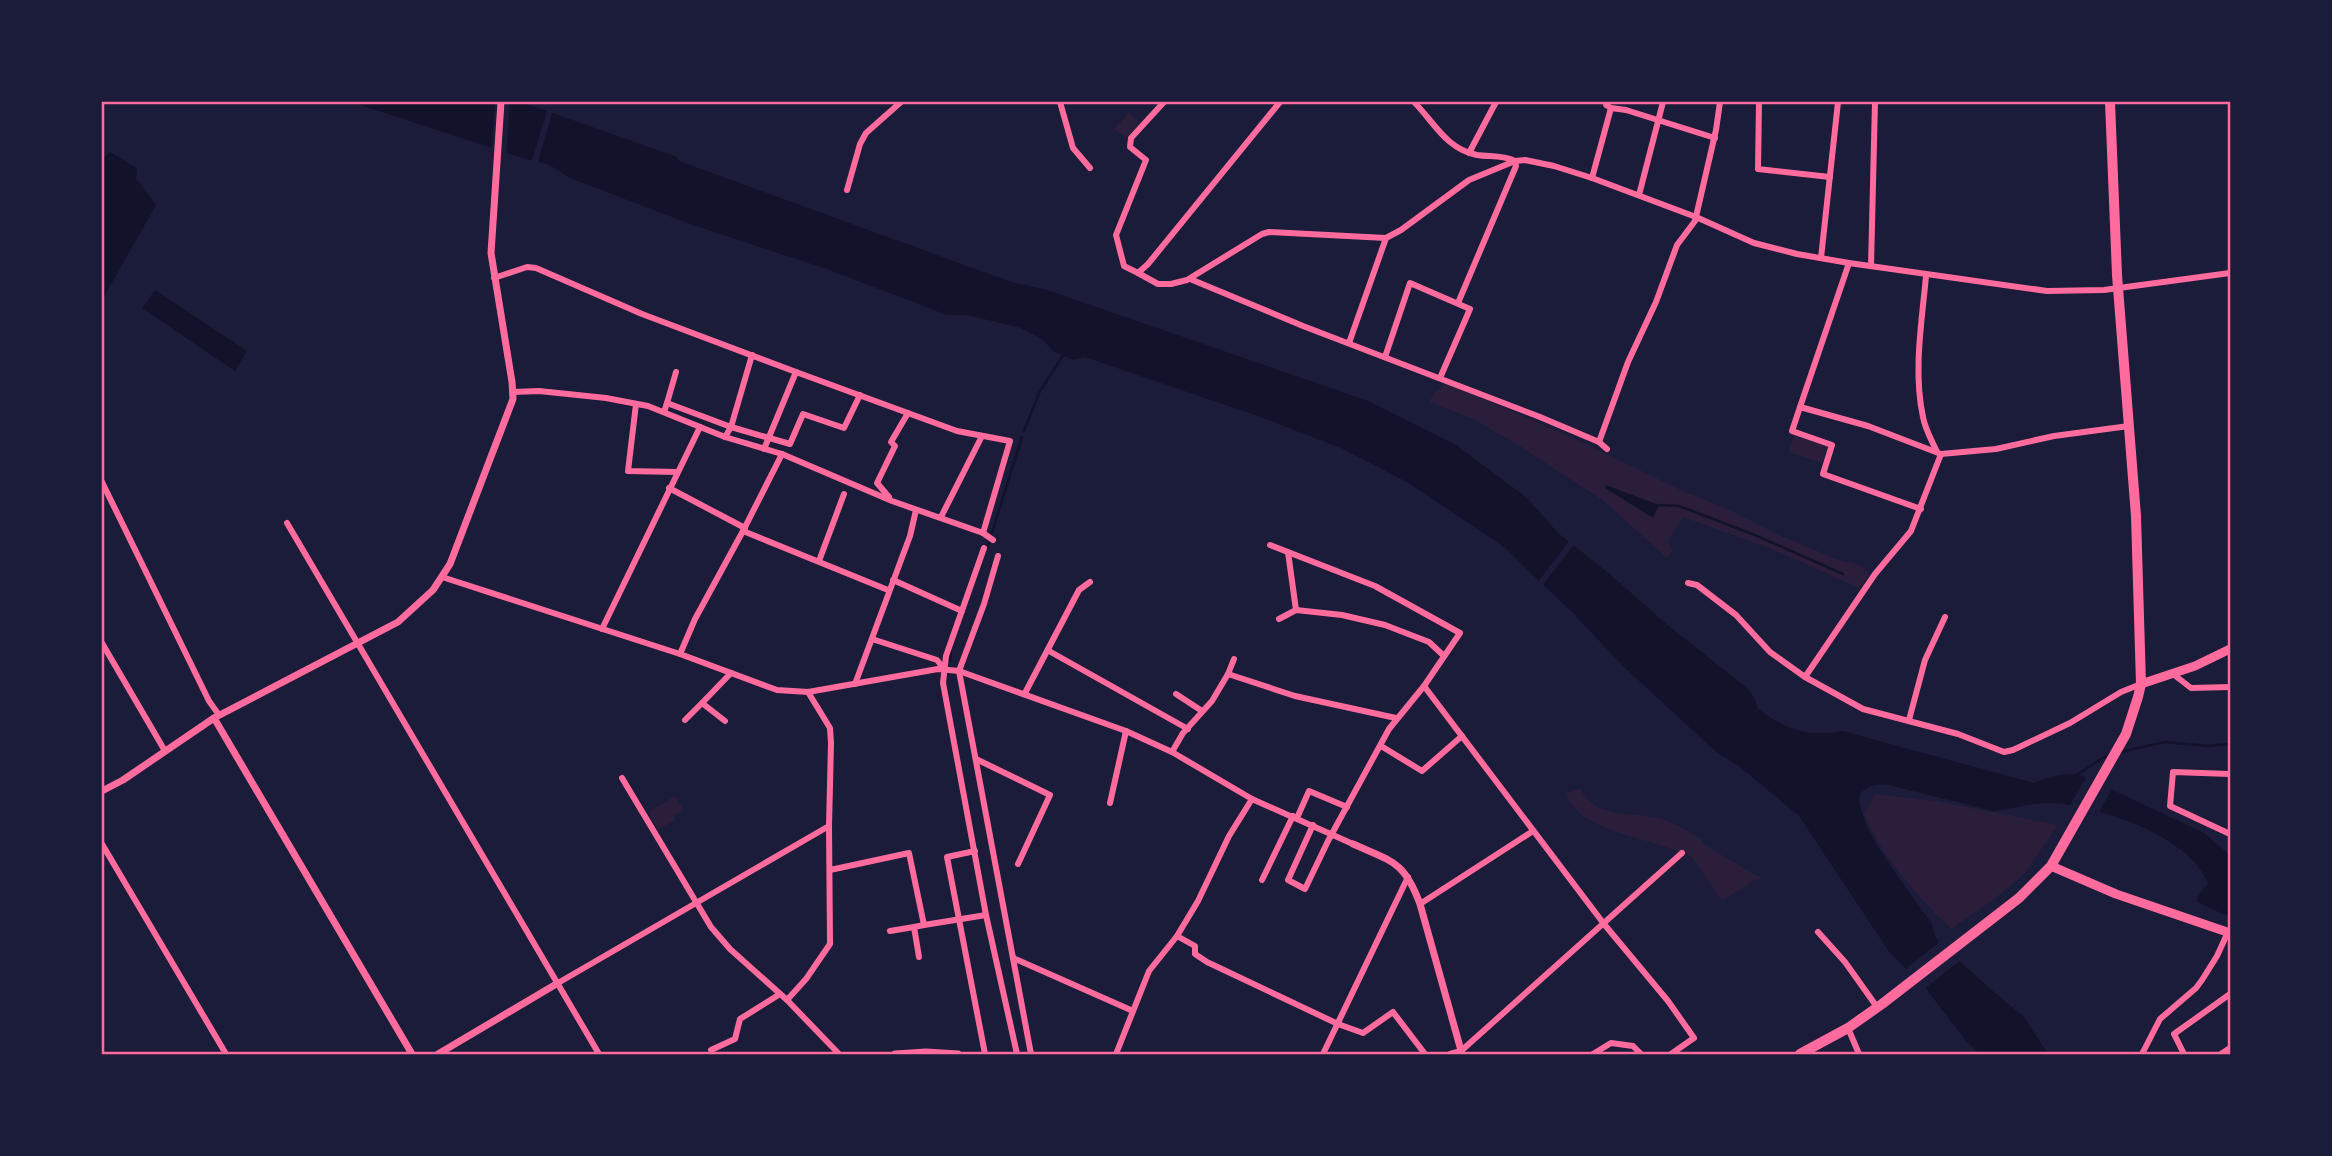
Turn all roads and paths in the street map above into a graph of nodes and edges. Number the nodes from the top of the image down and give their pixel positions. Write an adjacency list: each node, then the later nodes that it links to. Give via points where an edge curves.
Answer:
1 (501, 102): 32 (street, via 491,240)
2 (901, 102): 22 (street, via 866,133)
3 (1060, 102): 19 (street, via 1073,148)
4 (1164, 102): 29 (street, via 1131,138 1130,147 1146,159 1116,235 1124,266)
5 (1280, 102): 29 (street)
6 (1414, 102): 17 (street, via 1444,138)
7 (1496, 102): 17 (street)
8 (1662, 102): 15 (street)
9 (1720, 102): 16 (street)
10 (1759, 102): 20 (street, via 1758,169)
11 (1838, 102): 20 (street)
12 (1875, 102): 28 (street)
13 (2110, 102): 34 (main road)
14 (1609, 105): 15 (street); 21 (street)
15 (1657, 120): 16 (street); 23 (street)
16 (1714, 138): 24 (street)
17 (1469, 153): 18 (street)
18 (1515, 160): 21 (street, via 1534,160); 25 (street, via 1469,180); 35 (street)
19 (1090, 169)
20 (1830, 177): 26 (street)
21 (1592, 178): 23 (street)
22 (847, 190)
23 (1639, 195): 24 (street)
24 (1696, 217): 26 (street, via 1754,243); 55 (street, via 1677,245)
25 (1386, 238): 33 (street, via 1262,234); 36 (street)
26 (1821, 258): 27 (street)
27 (1849, 263): 28 (street); 46 (street)
28 (1871, 266): 31 (street)
29 (1138, 273): 33 (street, via 1157,284)
30 (2231, 273): 34 (street)
31 (1926, 276): 34 (street, via 2046,291); 58 (street, via 1920,394 1923,419)
32 (494, 278): 37 (street, via 536,268); 42 (street)
33 (1190, 279): 36 (street)
34 (2118, 288): 49 (main road)
35 (1458, 303): 38 (street, via 1410,283); 41 (street, via 1470,309)
36 (1349, 343): 38 (street)
37 (751, 355): 40 (street); 51 (street)
38 (1385, 357): 41 (street)
39 (676, 372): 44 (street)
40 (796, 372): 43 (street); 54 (street)
41 (1440, 378): 55 (street)
42 (513, 392): 45 (street, via 539,391); 77 (street, via 508,416)
43 (860, 395): 48 (street); 54 (street, via 844,428 803,414 790,444)
44 (667, 403): 47 (street); 51 (street)
45 (636, 404): 47 (street); 60 (street, via 628,471)
46 (1800, 407): 58 (street); 65 (street, via 1792,431 1832,445 1823,474)
47 (664, 412): 50 (street)
48 (908, 413): 52 (street); 64 (street, via 891,442 895,446 877,483)
49 (2130, 426): 58 (street, via 1996,449); 102 (main road)
50 (700, 427): 53 (street); 60 (street)
51 (731, 427): 53 (street); 54 (street)
52 (982, 436): 67 (street); 70 (street, via 1010,441)
53 (725, 438): 56 (street)
54 (768, 438): 56 (street)
55 (1598, 442): 57 (street)
56 (764, 449): 59 (street)
57 (1607, 449)
58 (1939, 453): 65 (street)
59 (782, 454): 64 (street); 69 (street)
60 (677, 472): 62 (street)
61 (102, 482): 110 (street)
62 (669, 488): 69 (street); 86 (street)
63 (844, 494): 76 (street)
64 (892, 501): 66 (street)
65 (1921, 509): 100 (street, via 1911,531 1875,574)
66 (916, 510): 67 (street); 78 (street)
67 (941, 517): 70 (street)
68 (287, 523): 89 (street)
69 (744, 529): 76 (street); 92 (street)
70 (983, 533): 71 (street)
71 (993, 540)
72 (1270, 545): 74 (street)
73 (984, 548): 83 (street)
74 (1288, 552): 82 (street); 93 (street, via 1375,586 1460,633)
75 (998, 556): 96 (street)
76 (819, 561): 81 (street)
77 (442, 577): 86 (street); 89 (street, via 412,611)
78 (893, 580): 81 (street); 83 (street)
79 (1090, 582): 91 (street, via 1079,590)
80 (1688, 583): 100 (street, via 1736,615 1770,652)
81 (888, 590): 87 (street)
82 (1296, 610): 84 (street); 93 (street, via 1385,625 1429,642)
83 (962, 611): 95 (street)
84 (1279, 618)
85 (1945, 618): 113 (street, via 1925,660)
86 (601, 629): 92 (street)
87 (872, 639): 95 (street, via 937,660); 101 (street)
88 (102, 643): 119 (street)
89 (358, 644): 110 (street); 156 (street)
90 (2231, 649): 99 (main road)
91 (1049, 651): 106 (street); 115 (street)
92 (680, 654): 97 (street)
93 (1444, 656): 103 (street)
94 (1234, 659): 98 (street)
95 (944, 670): 96 (street); 101 (street); 136 (street)
96 (959, 671): 106 (street); 121 (street)
97 (731, 673): 105 (street, via 777,690); 108 (street)
98 (1228, 674): 109 (street); 111 (street, via 1295,696)
99 (2173, 674): 102 (main road); 104 (street, via 2192,688)
100 (1805, 677): 113 (street, via 1863,709)
101 (855, 684): 105 (street)
102 (2141, 684): 113 (street, via 2004,752); 139 (main road, via 2126,734)
103 (1424, 686): 111 (street); 117 (street)
104 (2231, 687)
105 (808, 692): 130 (street, via 830,728)
106 (1025, 693): 116 (street)
107 (1176, 694): 109 (street)
108 (702, 702): 112 (street); 114 (street)
109 (1202, 711): 115 (street)
110 (216, 717): 119 (street); 168 (street)
111 (1396, 718): 118 (street)
112 (685, 720)
113 (1909, 720)
114 (725, 721)
115 (1188, 729): 120 (street)
116 (1126, 732): 120 (street); 126 (street)
117 (1462, 736): 118 (street, via 1423,771); 131 (street)
118 (1381, 746): 127 (street)
119 (165, 751): 124 (street)
120 (1172, 752): 125 (street)
121 (976, 759): 138 (street, via 1050,795); 155 (street)
122 (2231, 774): 133 (street, via 2173,772 2170,806)
123 (622, 778): 143 (street)
124 (102, 791)
125 (1252, 799): 128 (street); 153 (street)
126 (1111, 803)
127 (1348, 807): 128 (street, via 1309,791); 132 (street)
128 (1295, 817): 129 (street); 142 (street)
129 (1313, 825): 132 (street); 132 (street, via 1288,880 1305,889)
130 (829, 826): 140 (street); 143 (street)
131 (1532, 831): 144 (street); 147 (street)
132 (1333, 834): 135 (street)
133 (2231, 834)
134 (102, 844): 167 (street)
135 (1353, 844): 141 (street, via 1396,863)
136 (975, 851): 145 (street); 146 (street, via 947,857)
137 (1682, 853): 147 (street)
138 (1018, 864)
139 (2051, 866): 152 (main road, via 2116,894); 160 (main road, via 2019,898)
140 (830, 870): 148 (street, via 909,853); 159 (street, via 830,944)
141 (1408, 877): 144 (street); 162 (street)
142 (1262, 880)
143 (696, 903): 156 (street); 157 (street, via 730,948)
144 (1420, 904): 166 (street)
145 (986, 915): 146 (street); 175 (street)
146 (958, 919): 148 (street); 174 (street)
147 (1604, 924): 166 (street); 183 (street, via 1694,1038)
148 (925, 925): 149 (street)
149 (914, 927): 150 (street); 154 (street)
150 (890, 931)
151 (1818, 932): 160 (street)
152 (2229, 932): 186 (street, via 2196,988 2160,1019)
153 (1177, 936): 161 (street, via 1149,971); 162 (street, via 1195,946 1195,954 1207,962)
154 (919, 957)
155 (1013, 958): 161 (street); 176 (street)
156 (558, 983): 169 (street); 170 (street)
157 (780, 994): 159 (street); 165 (street, via 740,1019 734,1039)
158 (2231, 994): 187 (street, via 2174,1034)
159 (787, 1000): 171 (street)
160 (1877, 1007): 163 (main road)
161 (1133, 1011): 177 (street)
162 (1338, 1024): 178 (street); 179 (street, via 1363,1033 1393,1012)
163 (1848, 1028): 184 (main road); 185 (street)
164 (2231, 1048): 188 (street)
165 (711, 1050)
166 (1462, 1053): 180 (street)
167 (226, 1055)
168 (412, 1055)
169 (438, 1055)
170 (599, 1055)
171 (839, 1055)
172 (895, 1055): 173 (street)
173 (958, 1055)
174 (985, 1055)
175 (1017, 1055)
176 (1031, 1055)
177 (1116, 1055)
178 (1323, 1055)
179 (1425, 1055)
180 (1450, 1055)
181 (1592, 1055): 182 (street, via 1611,1043 1633,1045)
182 (1641, 1055)
183 (1671, 1055)
184 (1800, 1055)
185 (1859, 1055)
186 (2142, 1055)
187 (2184, 1055)
188 (2221, 1055)

